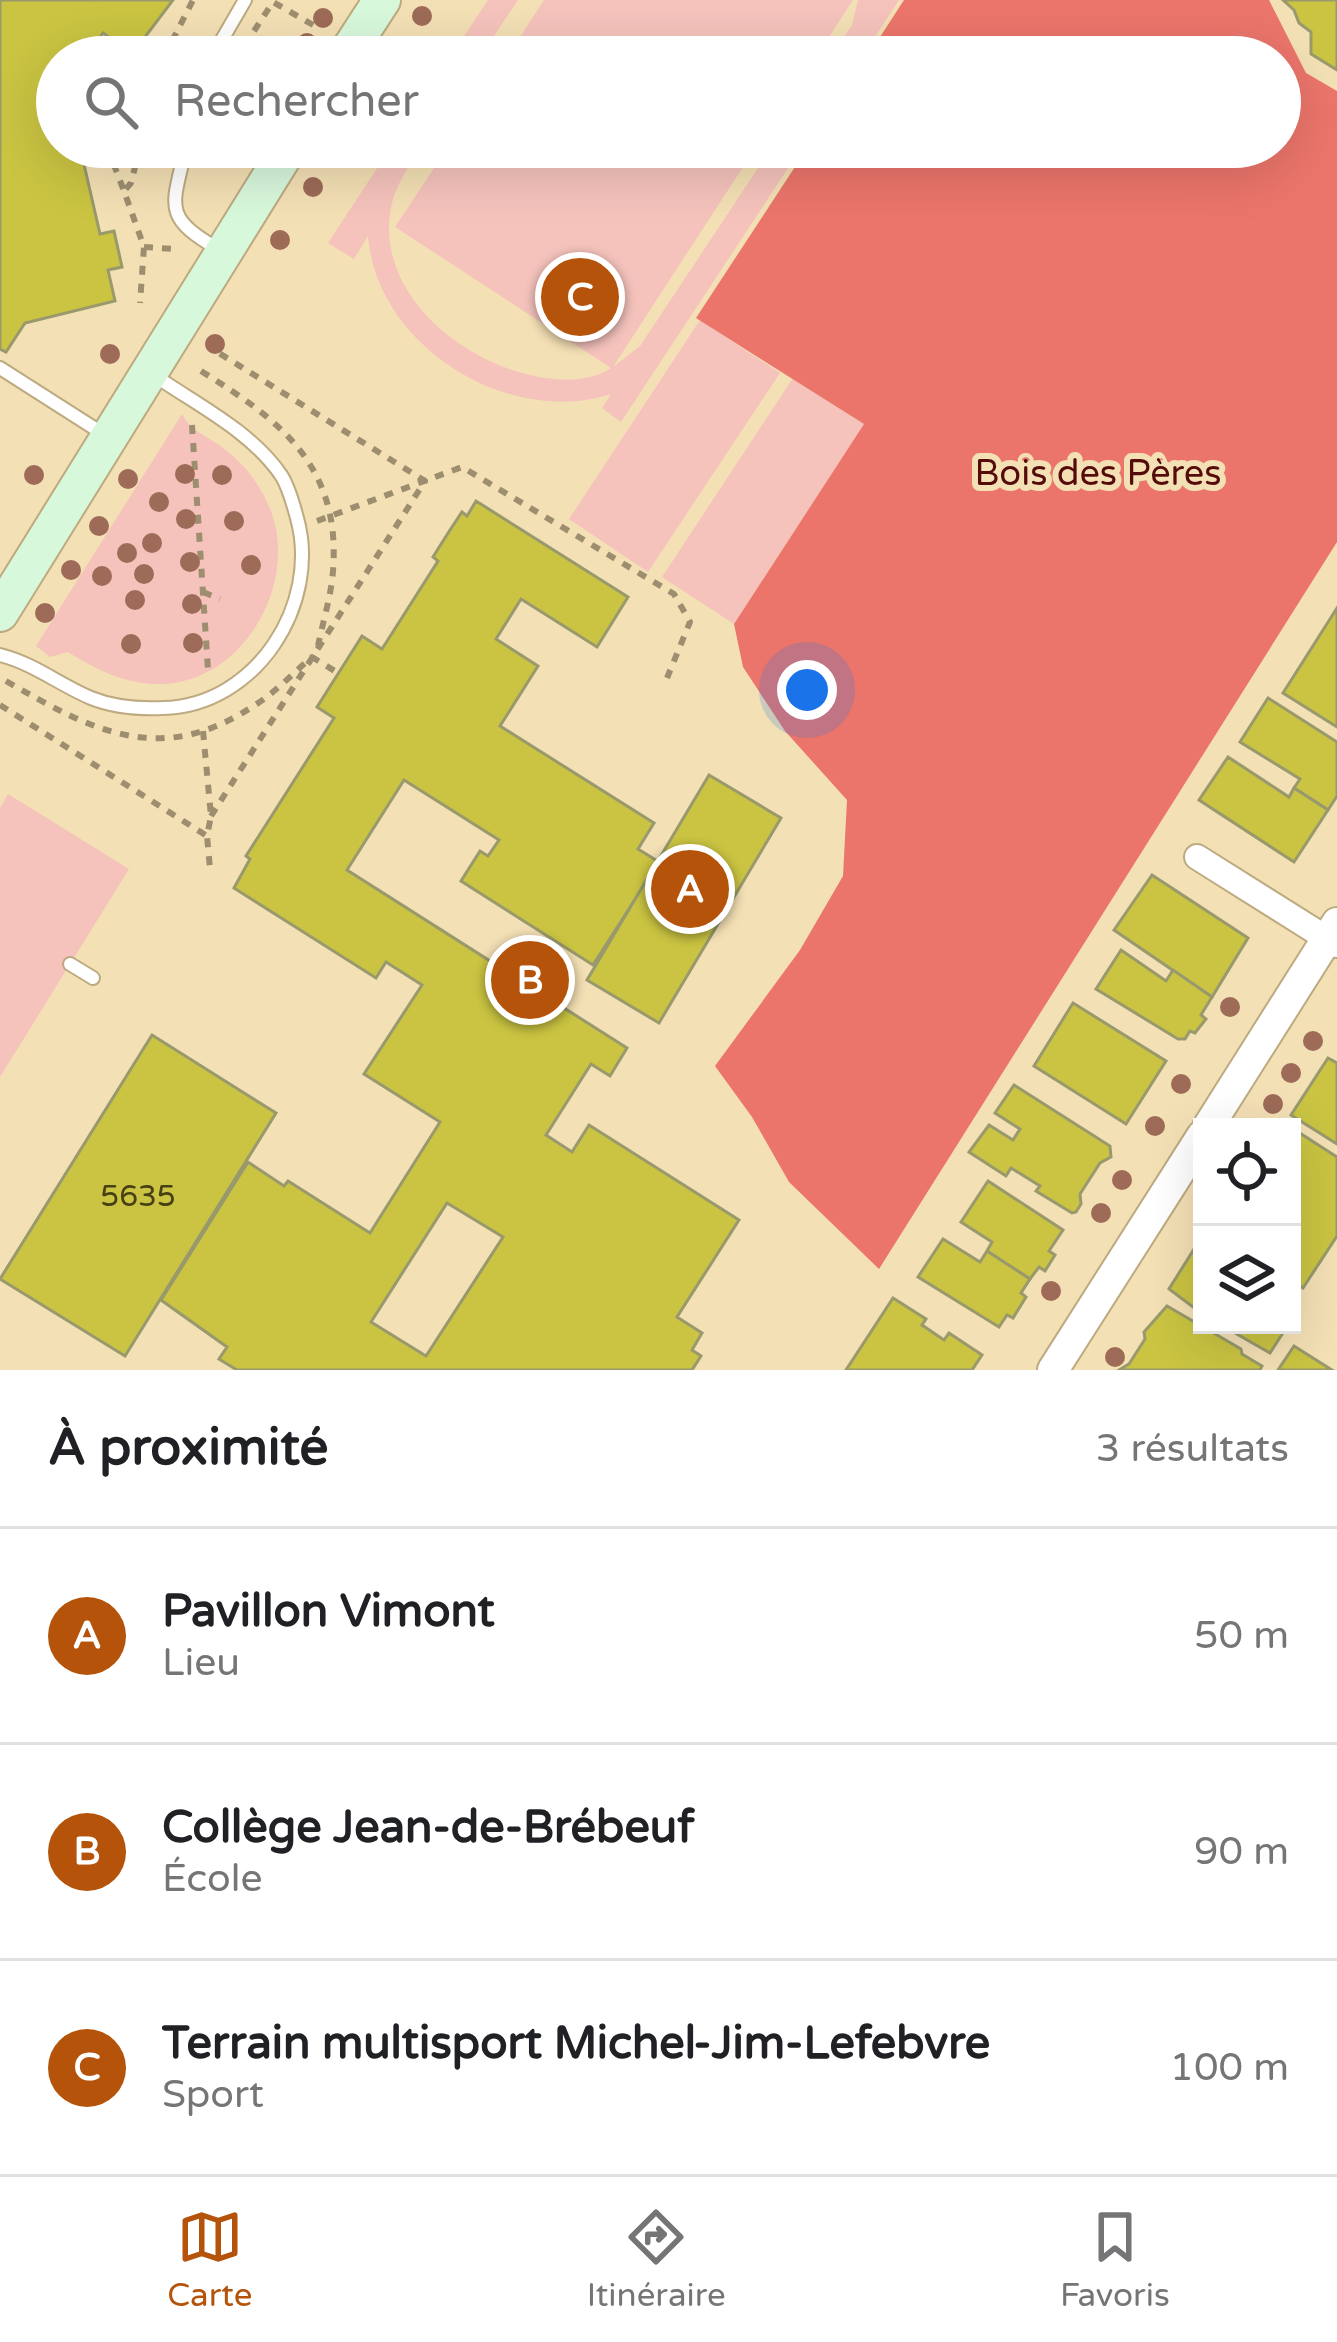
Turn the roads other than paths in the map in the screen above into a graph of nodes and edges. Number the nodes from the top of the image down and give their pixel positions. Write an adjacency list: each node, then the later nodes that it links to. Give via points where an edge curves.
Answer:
1 (245, 0): 3 (lane)
2 (382, 0): 4 (main road)
3 (224, 36)
4 (359, 36)
5 (182, 168): 7 (lane, via 178,220)
6 (277, 168): 7 (main road)
7 (224, 253): 9 (main road)
8 (0, 368): 10 (lane)
9 (149, 372): 10 (main road); 12 (lane, via 244,436 282,476 303,556 292,616 259,664 184,707 94,699)
10 (111, 439): 11 (main road)
11 (0, 613)
12 (0, 655)
13 (1197, 856): 14 (street)
14 (1334, 936): 17 (street)
15 (70, 964): 16 (lane)
16 (92, 978)
17 (1214, 1118)
18 (1193, 1150): 19 (street)
19 (1053, 1370)

